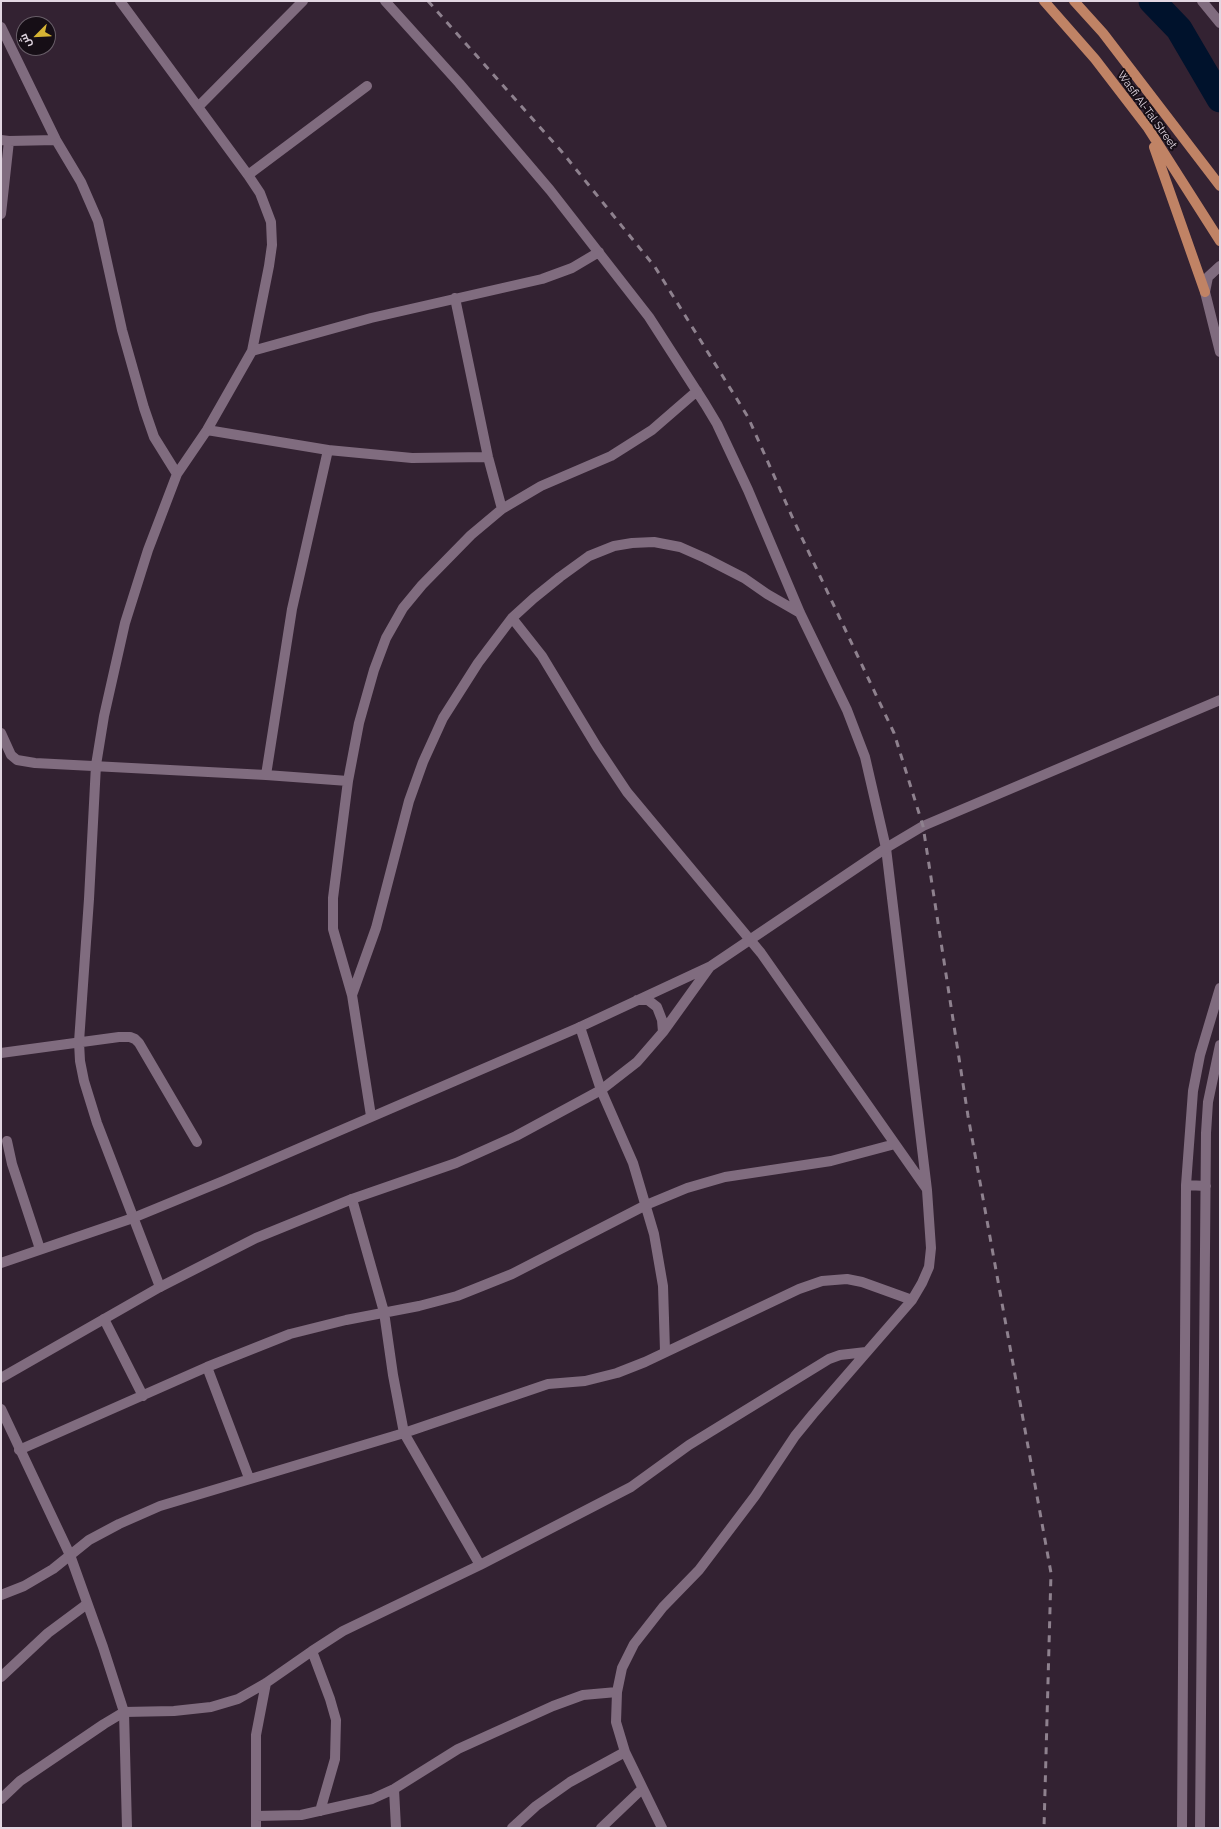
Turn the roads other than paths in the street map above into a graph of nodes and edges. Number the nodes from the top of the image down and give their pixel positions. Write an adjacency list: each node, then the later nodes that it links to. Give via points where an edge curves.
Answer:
1 (120, 1): 10 (street)
2 (303, 1): 10 (street)
3 (385, 1): 18 (street, via 510,142)
4 (1044, 1): 11 (main road, Wasfi Al-Tal Street, via 1095,59)
5 (1074, 1): 15 (main road, Wasfi Al-Tal Street, via 1103,33)
6 (1202, 1): 7 (street)
7 (1220, 23)
8 (1, 28): 13 (street)
9 (367, 86): 14 (street)
10 (198, 107): 14 (street)
11 (1148, 128): 17 (main road, Wasfi Al-Tal Street); 20 (main road)
12 (5, 140): 13 (street); 16 (street)
13 (56, 140): 28 (street, via 81,182 98,221 122,330 144,408 154,437)
14 (248, 175): 22 (street, via 260,193 271,222 272,245)
15 (1220, 186)
16 (1, 214)
17 (1220, 241)
18 (599, 252): 21 (street, via 572,268 542,279); 24 (street, via 649,317)
19 (1220, 266): 20 (street, via 1208,277)
20 (1205, 292): 23 (street)
21 (455, 298): 22 (street, via 370,318); 27 (street)
22 (252, 351): 25 (street)
23 (1220, 352)
24 (698, 391): 29 (street, via 652,430 622,449 541,486); 30 (street, via 739,470)
25 (207, 430): 26 (street); 28 (street)
26 (328, 450): 27 (street, via 412,458); 35 (street, via 292,609)
27 (488, 457): 29 (street)
28 (177, 474): 34 (street, via 148,550 125,623)
29 (502, 509): 36 (street, via 445,560 403,608 386,638 359,723)
30 (800, 613): 31 (street, via 744,578 705,558 680,547 654,542 614,546 589,556); 37 (street, via 839,690 865,757)
31 (512, 618): 38 (street, via 542,656 627,792); 41 (street, via 478,663 443,718 422,762 409,801 376,928)
32 (1220, 700): 37 (street, via 938,819)
33 (1, 733): 34 (street, via 11,755 17,760 35,764)
34 (96, 765): 35 (street); 45 (street)
35 (266, 775): 36 (street)
36 (348, 781): 41 (street, via 333,898 333,929)
37 (886, 848): 38 (street); 55 (street)
38 (750, 938): 39 (street); 52 (street)
39 (711, 966): 42 (street); 44 (street)
40 (1220, 988): 53 (street, via 1200,1055 1193,1090)
41 (352, 995): 49 (street)
42 (637, 1000): 43 (street); 44 (street, via 648,1000 657,1007)
43 (580, 1027): 48 (street); 49 (street)
44 (663, 1032): 48 (street, via 637,1062)
45 (79, 1042): 47 (street); 51 (street, via 125,1037 135,1039); 58 (street, via 84,1081 97,1123)
46 (1220, 1045): 54 (street, via 1208,1102)
47 (1, 1052)
48 (601, 1090): 56 (street, via 516,1136 456,1163); 57 (street, via 633,1163)
49 (371, 1116): 58 (street)
50 (7, 1141): 59 (street)
51 (197, 1142)
52 (895, 1144): 55 (street); 57 (street, via 831,1161 725,1177 687,1188)
53 (1186, 1186): 54 (street); 83 (street)
54 (1206, 1186): 84 (street)
55 (927, 1190): 62 (street, via 931,1248 929,1267)
56 (352, 1199): 61 (street, via 256,1238); 63 (street)
57 (646, 1205): 63 (street, via 512,1274 457,1296); 65 (street, via 663,1286)
58 (134, 1218): 59 (street); 61 (street)
59 (40, 1249): 60 (street)
60 (1, 1263)
61 (160, 1287): 64 (street)
62 (912, 1300): 65 (street, via 862,1282 846,1279 822,1281 799,1289); 66 (street)
63 (384, 1312): 67 (street, via 290,1334); 71 (street)
64 (104, 1319): 68 (street); 69 (street)
65 (665, 1351): 71 (street, via 617,1373 586,1380 548,1384)
66 (866, 1352): 75 (street, via 829,1359 689,1445 631,1487); 81 (street, via 795,1436 755,1496 699,1570 663,1607 634,1644 622,1668)
67 (207, 1367): 69 (street); 73 (street)
68 (1, 1378)
69 (142, 1396): 72 (street)
70 (1, 1409): 72 (street)
71 (404, 1433): 73 (street); 75 (street)
72 (20, 1450): 74 (street)
73 (250, 1478): 74 (street, via 160,1506 89,1540)
74 (70, 1555): 76 (street, via 54,1569 24,1586); 77 (street)
75 (480, 1565): 78 (street, via 344,1631)
76 (1, 1595)
77 (87, 1604): 79 (street, via 48,1633); 82 (street)
78 (312, 1650): 80 (street); 89 (street, via 336,1720 335,1759)
79 (1, 1677)
80 (266, 1682): 82 (street, via 238,1699 211,1707); 90 (street, via 256,1735)
81 (617, 1692): 85 (street, via 616,1722); 86 (street, via 583,1695 553,1706 458,1749)
82 (124, 1712): 88 (street, via 20,1781); 91 (street)
83 (1182, 1727): 84 (street); 97 (street)
84 (1200, 1727): 98 (street)
85 (625, 1752): 87 (street); 94 (street, via 570,1782 536,1806)
86 (394, 1789): 89 (street, via 372,1799); 93 (street)
87 (642, 1789): 95 (street); 96 (street)
88 (1, 1799)
89 (320, 1811): 90 (street, via 301,1815)
90 (256, 1816): 92 (street)
91 (127, 1828)
92 (256, 1828)
93 (396, 1828)
94 (512, 1828)
95 (601, 1828)
96 (662, 1828)
97 (1182, 1828)
98 (1200, 1828)

